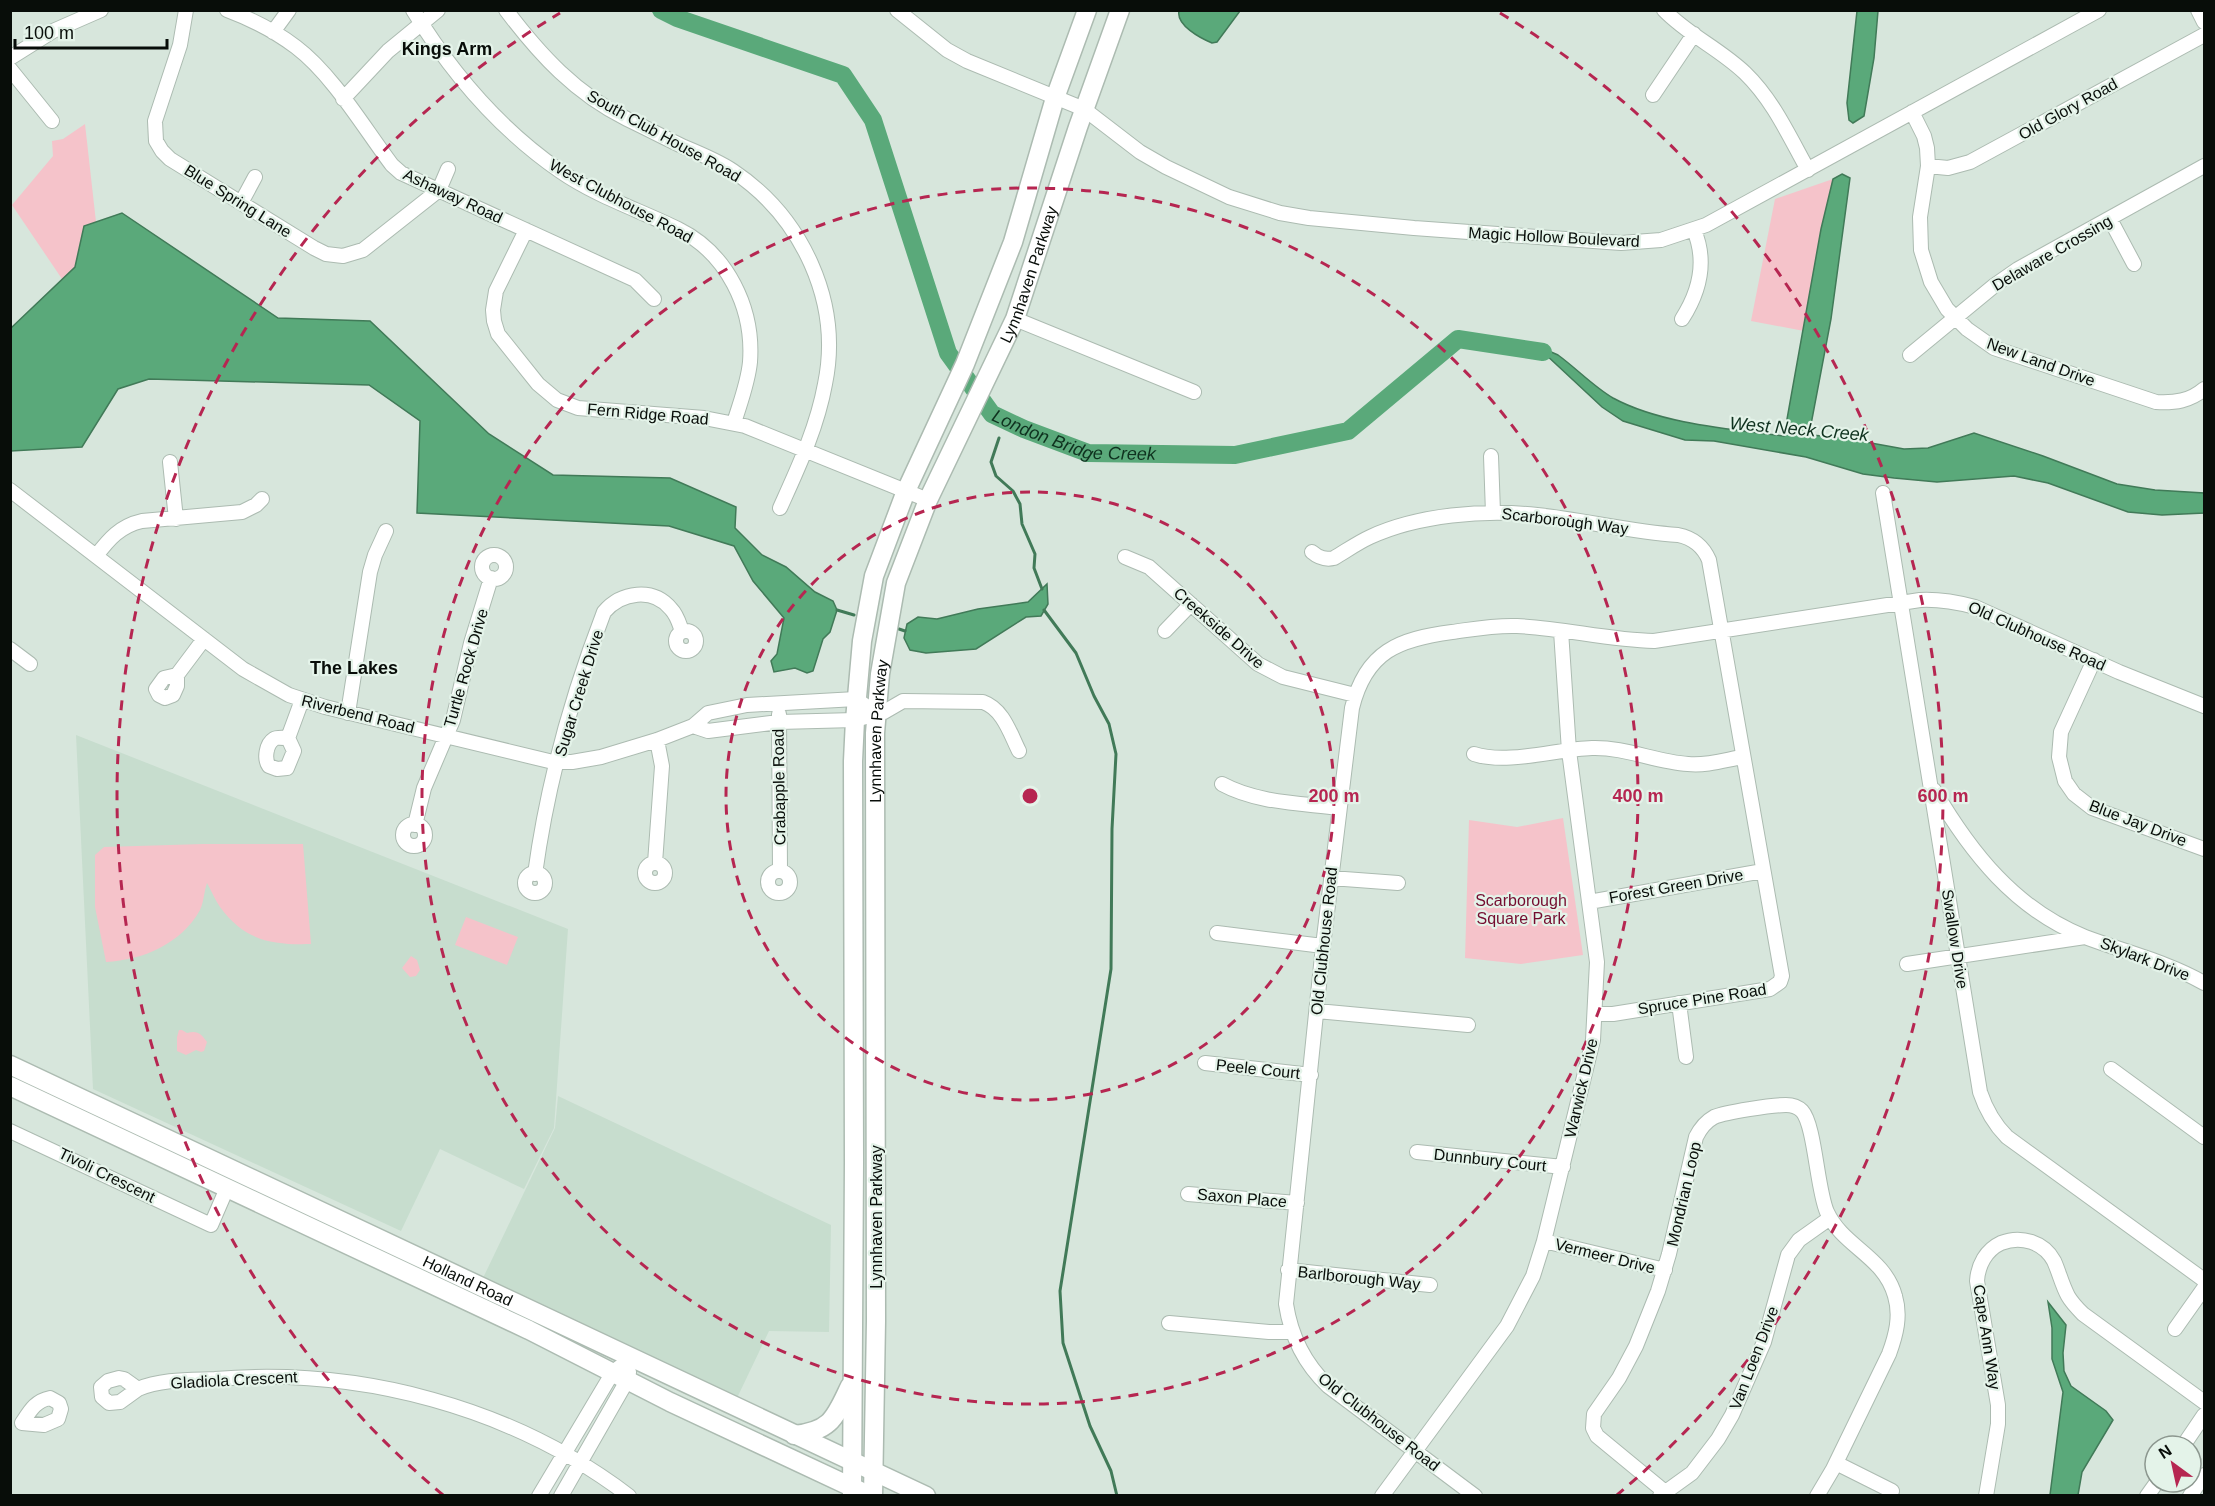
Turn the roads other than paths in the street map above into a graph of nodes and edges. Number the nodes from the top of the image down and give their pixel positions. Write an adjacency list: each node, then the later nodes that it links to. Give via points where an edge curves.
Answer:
1 (101, 10): 19 (street, via 53,31)
2 (186, 10): 33 (street, Blue Spring Lane, via 180,45 154,121 156,141 170,159)
3 (227, 10): 16 (street, Ashaway Road)
4 (288, 10): 16 (street)
5 (413, 10): 15 (street, West Clubhouse Road)
6 (438, 10): 15 (street)
7 (506, 10): 47 (street, South Club House Road, via 551,66 584,93 625,118 733,171 770,201 788,222 814,271 829,335 825,385)
8 (897, 10): 22 (street, Magic Hollow Boulevard, via 928,37 967,62)
9 (1087, 10): 22 (main road, Lynnhaven Parkway)
10 (1120, 10): 24 (main road, Lynnhaven Parkway)
11 (1664, 10): 17 (street)
12 (2099, 10): 25 (street, Magic Hollow Boulevard)
13 (2198, 10): 14 (street)
14 (2205, 22)
15 (421, 24): 23 (street, via 388,51); 46 (street, West Clubhouse Road, via 466,86 534,152 577,181 680,230 719,261 745,310 750,342 748,375)
16 (273, 32): 23 (street, Ashaway Road, via 297,47)
17 (1694, 34): 21 (street); 30 (street, via 1728,58 1758,87)
18 (2205, 35): 27 (street, Old Glory Road, via 1977,159 1948,168)
19 (10, 58)
20 (10, 69): 26 (street)
21 (1653, 95)
22 (1055, 98): 24 (street, Magic Hollow Boulevard); 35 (main road, Lynnhaven Parkway)
23 (343, 99): 32 (street, Ashaway Road, via 392,165)
24 (1084, 109): 37 (street, Magic Hollow Boulevard, via 1166,167 1228,197 1282,213 1414,228 1622,243 1660,240); 42 (main road, Lynnhaven Parkway)
25 (1912, 112): 27 (street, New Land Drive, via 1924,136); 30 (street, Magic Hollow Boulevard)
26 (52, 121)
27 (1928, 166): 40 (street, New Land Drive, via 1920,218 1921,250 1931,282)
28 (2205, 166): 34 (street, Delaware Crossing)
29 (448, 169): 32 (street)
30 (1808, 170): 37 (street, Magic Hollow Boulevard)
31 (255, 177): 33 (street)
32 (439, 190): 33 (street, Blue Spring Lane, via 363,250 343,256 314,248); 36 (street, Ashaway Road)
33 (240, 203)
34 (2110, 219): 38 (street); 40 (street, Delaware Crossing, via 2018,269)
35 (1021, 220): 42 (main road, via 1020,243 1005,294 1007,310); 51 (main road, Lynnhaven Parkway, via 965,364)
36 (526, 230): 39 (street, Ashaway Road, via 635,280); 46 (street, Fern Ridge Road, via 496,291 492,310 498,334 546,393 578,408)
37 (1694, 230): 41 (street, via 1702,266 1695,295)
38 (2134, 264)
39 (654, 299)
40 (1955, 318): 43 (street, Delaware Crossing); 44 (street, New Land Drive, via 1994,348 2156,402 2179,402)
41 (1682, 319)
42 (1015, 320): 45 (street); 54 (main road, Lynnhaven Parkway)
43 (1910, 355)
44 (2205, 389)
45 (1194, 392)
46 (734, 423): 47 (street, Fern Ridge Road)
47 (805, 451): 51 (street, Fern Ridge Road); 55 (street, South Club House Road)
48 (1491, 456): 56 (street)
49 (170, 462): 57 (street)
50 (10, 490): 60 (street, Riverbend Road)
51 (906, 491): 54 (street, Fern Ridge Road); 75 (main road, Lynnhaven Parkway, via 874,576)
52 (1883, 493): 63 (street, Swallow Drive)
53 (262, 499): 57 (street, via 242,512)
54 (928, 500): 80 (main road, Lynnhaven Parkway, via 896,583)
55 (780, 508)
56 (1494, 513): 59 (street, Scarborough Way, via 1398,527 1370,537 1334,558 1321,558); 68 (street, Scarborough Way, via 1537,515 1694,540 1709,560)
57 (176, 519): 60 (street, via 127,526 111,537)
58 (386, 531): 79 (street, via 370,572)
59 (1312, 552)
60 (96, 556): 69 (street, Riverbend Road)
61 (1125, 557): 64 (street, Creekside Drive, via 1149,567)
62 (491, 579): 84 (street, Turtle Rock Drive)
63 (1901, 603): 68 (street, Old Clubhouse Road); 71 (street, Old Clubhouse Road, via 1936,599 1975,607); 92 (street, Swallow Drive)
64 (1191, 604): 66 (street); 74 (street, Creekside Drive, via 1271,672)
65 (682, 631): 91 (street, Sugar Creek Drive, via 670,608 657,598 626,596 610,605 590,651)
66 (1165, 631)
67 (1561, 631): 68 (street, Old Clubhouse Road, via 1632,641); 74 (street, Old Clubhouse Road, via 1497,627 1419,636 1381,656 1362,678); 87 (street, Warwick Drive)
68 (1721, 632): 90 (street)
69 (204, 639): 73 (street); 76 (street, Riverbend Road, via 267,684)
70 (10, 649): 72 (street)
71 (2094, 660): 78 (street, Old Clubhouse Road); 96 (street, Blue Jay Drive, via 2061,732 2059,757 2066,781 2074,794 2092,808)
72 (30, 664)
73 (177, 675)
74 (1355, 695): 94 (street, Old Clubhouse Road)
75 (856, 699): 77 (street, Riverbend Road); 80 (street); 81 (main road, Lynnhaven Parkway)
76 (302, 700): 79 (street, Riverbend Road); 85 (street)
77 (779, 703): 82 (street, Crabapple Road); 83 (street, Riverbend Road, via 708,714)
78 (2205, 706)
79 (348, 713): 84 (street, Riverbend Road)
80 (876, 713): 81 (street, Riverbend Road); 88 (street, Riverbend Road, via 903,701 991,704); 150 (main road, Lynnhaven Parkway)
81 (855, 720): 82 (street, Riverbend Road); 139 (main road, Lynnhaven Parkway)
82 (779, 722): 83 (street, Riverbend Road, via 708,730); 98 (street, Crabapple Road)
83 (693, 726): 86 (street, Riverbend Road)
84 (446, 736): 91 (street, Riverbend Road); 95 (street, Turtle Rock Drive, via 424,788)
85 (288, 738)
86 (657, 740): 91 (street, Riverbend Road, via 588,760); 97 (street, via 662,766)
87 (1569, 750): 89 (street, via 1491,757); 90 (street, via 1604,749 1689,764); 103 (street, Warwick Drive)
88 (1019, 751)
89 (1473, 754)
90 (1742, 757): 99 (street)
91 (558, 762): 100 (street, Sugar Creek Drive)
92 (1930, 783): 105 (street, Skylark Drive, via 1968,844 2001,883 2038,913); 107 (street, Swallow Drive)
93 (1222, 784): 94 (street, via 1252,797)
94 (1339, 808): 101 (street, Old Clubhouse Road)
95 (415, 825)
96 (2205, 849)
97 (656, 863)
98 (780, 871)
99 (1763, 871): 103 (street, Forest Green Drive); 110 (street, Spruce Pine Road, via 1782,976 1776,986)
100 (536, 874)
101 (1331, 878): 102 (street); 106 (street, Old Clubhouse Road)
102 (1398, 883)
103 (1589, 902): 112 (street, Warwick Drive, via 1598,962)
104 (1217, 933): 106 (street)
105 (2085, 937): 107 (street, Skylark Drive); 109 (street, Skylark Drive, via 2168,965)
106 (1323, 946): 111 (street, Old Clubhouse Road)
107 (1958, 956): 108 (street, Skylark Drive); 131 (street, Swallow Drive, via 1980,1092 1997,1127)
108 (1907, 964)
109 (2205, 983)
110 (1679, 1004): 112 (street, Spruce Pine Road); 114 (street)
111 (1317, 1011): 113 (street); 118 (street, Old Clubhouse Road)
112 (1596, 1014): 123 (street, Warwick Drive)
113 (1468, 1025)
114 (1686, 1057)
115 (1205, 1063): 118 (street, Peele Court)
116 (10, 1065): 137 (main road, Holland Road)
117 (2110, 1069): 121 (street)
118 (1311, 1075): 126 (street, Old Clubhouse Road)
119 (10, 1086): 124 (main road, Holland Road)
120 (10, 1131): 124 (street, Tivoli Crescent, via 211,1225)
121 (2205, 1137)
122 (1417, 1152): 123 (street, Dunnbury Court)
123 (1563, 1167): 128 (street, Warwick Drive)
124 (227, 1188): 138 (main road, Holland Road)
125 (1188, 1194): 126 (street, Saxon Place)
126 (1297, 1203): 129 (street, Old Clubhouse Road)
127 (1830, 1218): 130 (street, Mondrian Loop, via 1823,1202 1808,1120 1799,1109 1786,1105 1719,1115 1706,1123 1696,1137); 149 (street, Mondrian Loop, via 1883,1271 1898,1310 1896,1335 1889,1354); 154 (street, Van Loen Drive, via 1799,1240 1788,1255 1764,1342 1718,1439 1692,1473)
128 (1544, 1241): 130 (street, Vermeer Drive); 145 (street, Warwick Drive, via 1533,1276 1507,1326)
129 (1288, 1270): 132 (street, Barlborough Way); 136 (street, Old Clubhouse Road, via 1286,1304)
130 (1665, 1270): 154 (street, Mondrian Loop, via 1636,1346 1592,1421 1597,1436)
131 (2205, 1280)
132 (1430, 1285)
133 (2205, 1288): 135 (street)
134 (1169, 1323): 136 (street)
135 (2175, 1329)
136 (1292, 1332): 145 (street, Old Clubhouse Road, via 1306,1361 1328,1386)
137 (632, 1358): 138 (street); 144 (main road, Holland Road)
138 (620, 1375): 146 (street); 148 (street); 152 (main road, Holland Road)
139 (852, 1381): 144 (main road, via 831,1421 818,1431); 147 (main road, Lynnhaven Parkway)
140 (138, 1389): 146 (street, Gladiola Crescent, via 239,1377 351,1382 402,1391 459,1408)
141 (2205, 1402): 163 (street, Cape Ann Way, via 2083,1314 2068,1296 2054,1260 2040,1245 2020,1240 2001,1243 1986,1255 1977,1281 1998,1406)
142 (2205, 1415): 143 (street)
143 (2191, 1434)
144 (794, 1435): 147 (main road, Holland Road)
145 (1414, 1451): 160 (street, Warwick Drive); 161 (street, Old Clubhouse Road)
146 (563, 1454): 148 (street, Gladiola Crescent); 155 (street)
147 (852, 1462): 150 (main road, Holland Road); 152 (main road, Lynnhaven Parkway)
148 (580, 1463): 156 (street); 157 (street, Gladiola Crescent)
149 (1836, 1463): 153 (street); 162 (street, Mondrian Loop)
150 (875, 1472): 158 (main road, Lynnhaven Parkway); 159 (main road, Holland Road)
151 (2205, 1475): 164 (street)
152 (852, 1491): 158 (main road, Holland Road)
153 (1893, 1491)
154 (1662, 1494)
155 (539, 1496)
156 (561, 1496)
157 (629, 1496)
158 (872, 1496)
159 (926, 1496)
160 (1382, 1496)
161 (1475, 1496)
162 (1817, 1496)
163 (1986, 1496)
164 (2190, 1496)

